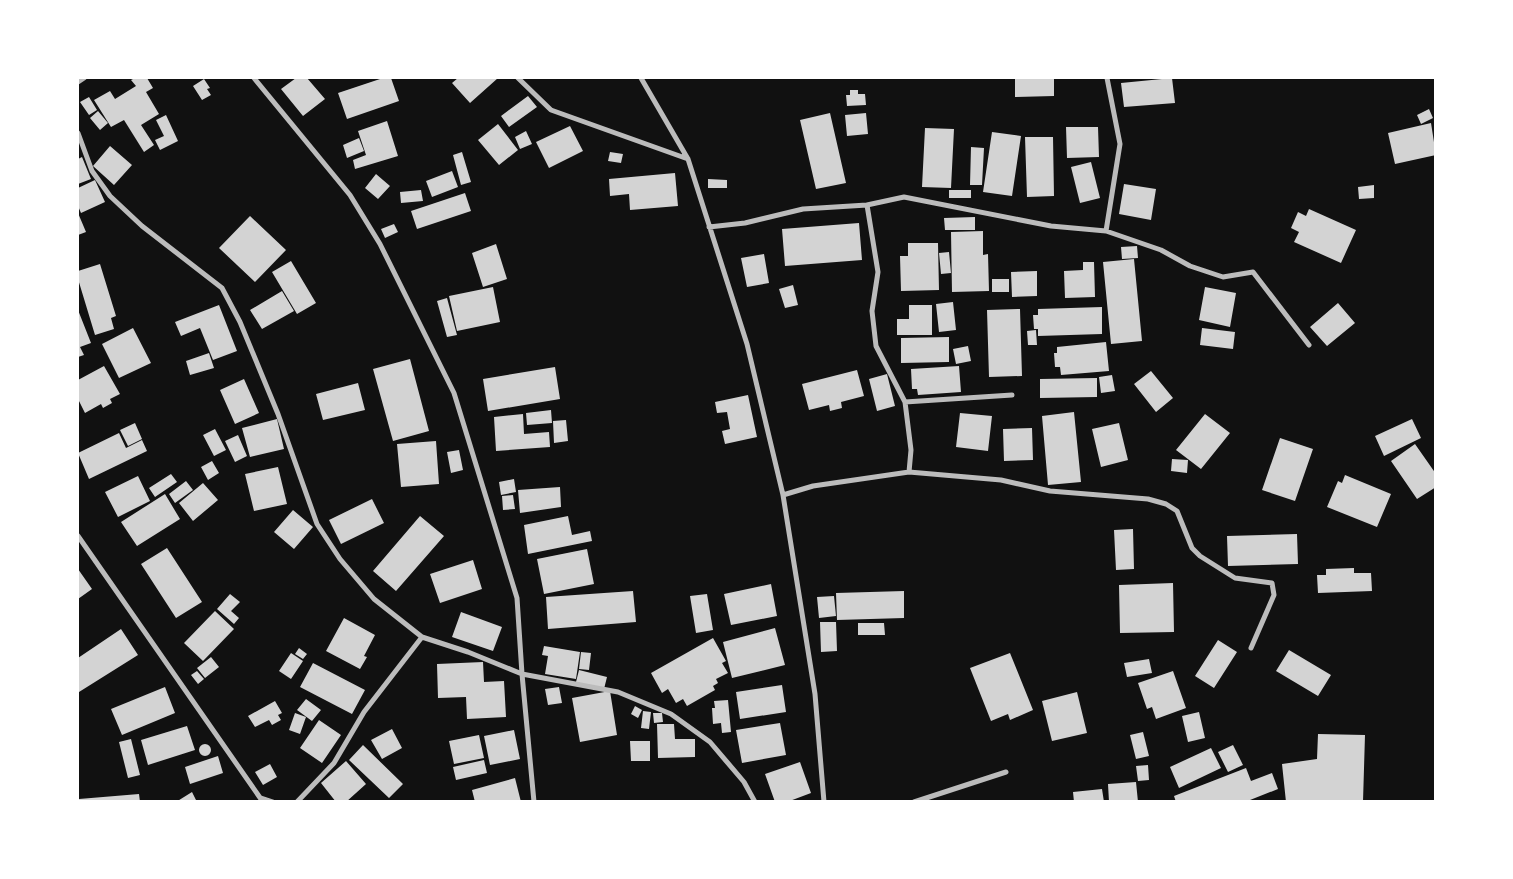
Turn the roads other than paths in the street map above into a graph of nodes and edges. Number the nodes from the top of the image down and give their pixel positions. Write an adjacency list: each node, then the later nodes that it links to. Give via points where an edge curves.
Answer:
1 (84, 78): 6 (street)
2 (254, 78): 20 (street, via 350,195 380,244 454,393 517,598)
3 (518, 78): 8 (street, via 551,110)
4 (641, 78): 8 (street)
5 (1107, 78): 11 (street, via 1120,144)
6 (78, 82)
7 (78, 133): 18 (street, via 92,171 110,196 142,226 222,288 240,322 278,414 317,524 340,559 374,599)
8 (688, 159): 10 (street)
9 (867, 205): 10 (street, via 803,209 745,223); 11 (street, via 904,198 1051,226); 14 (street, via 878,272 872,311 876,346)
10 (709, 227): 16 (street, via 747,344)
11 (1106, 231): 12 (street, via 1223,277 1253,272)
12 (1309, 345)
13 (1012, 395): 14 (street)
14 (905, 402): 15 (street, via 911,450)
15 (909, 472): 16 (street, via 813,486); 19 (street, via 1001,480 1050,491 1148,499 1166,504 1177,511 1192,548 1200,556 1236,578 1272,583 1274,595)
16 (783, 496): 27 (street, via 815,694)
17 (78, 539): 22 (street)
18 (422, 637): 20 (street); 24 (street, via 364,712 334,763)
19 (1251, 648)
20 (522, 674): 25 (street); 26 (street, via 618,692 671,714 710,742 744,782)
21 (1006, 772): 28 (street)
22 (262, 800): 23 (street)
23 (273, 802)
24 (297, 802)
25 (534, 802)
26 (755, 802)
27 (824, 802)
28 (914, 802)

